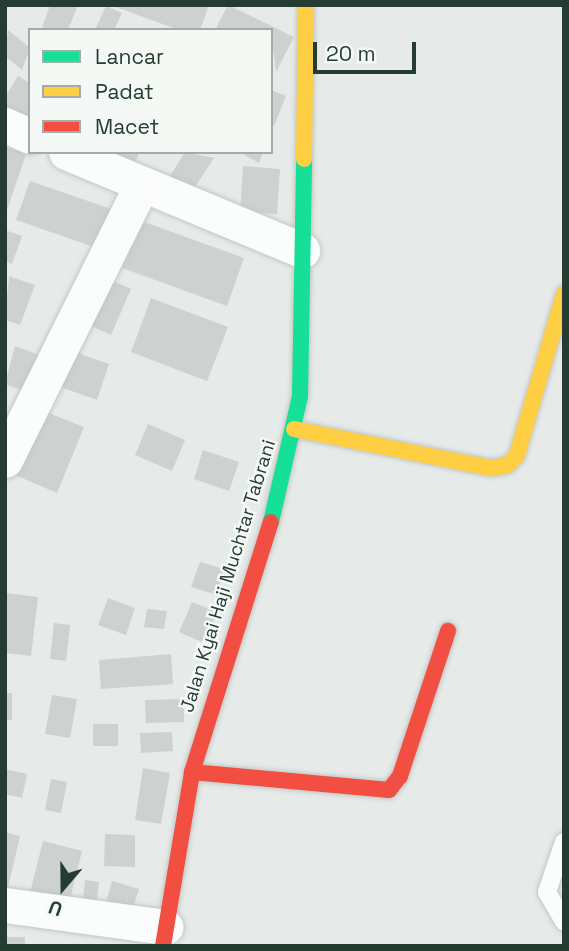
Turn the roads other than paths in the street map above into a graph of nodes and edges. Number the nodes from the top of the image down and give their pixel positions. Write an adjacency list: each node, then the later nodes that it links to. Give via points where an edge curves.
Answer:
1 (306, 5): 6 (street, Jalan Kyai Haji Muchtar Tabrani)
2 (5, 125): 3 (street)
3 (28, 135)
4 (70, 154): 5 (street)
5 (141, 186): 6 (street); 9 (street)
6 (302, 250): 8 (street, Jalan Kyai Haji Muchtar Tabrani, via 305,323)
7 (564, 294): 8 (street, via 517,455 508,465 491,468)
8 (294, 429): 11 (street, Jalan Kyai Haji Muchtar Tabrani)
9 (5, 460)
10 (448, 631): 11 (street, via 400,776 390,790)
11 (191, 772): 15 (street, Jalan Kyai Haji Muchtar Tabrani)
12 (564, 842): 14 (lane, via 547,892)
13 (5, 905): 15 (street)
14 (564, 921)
15 (164, 936)

